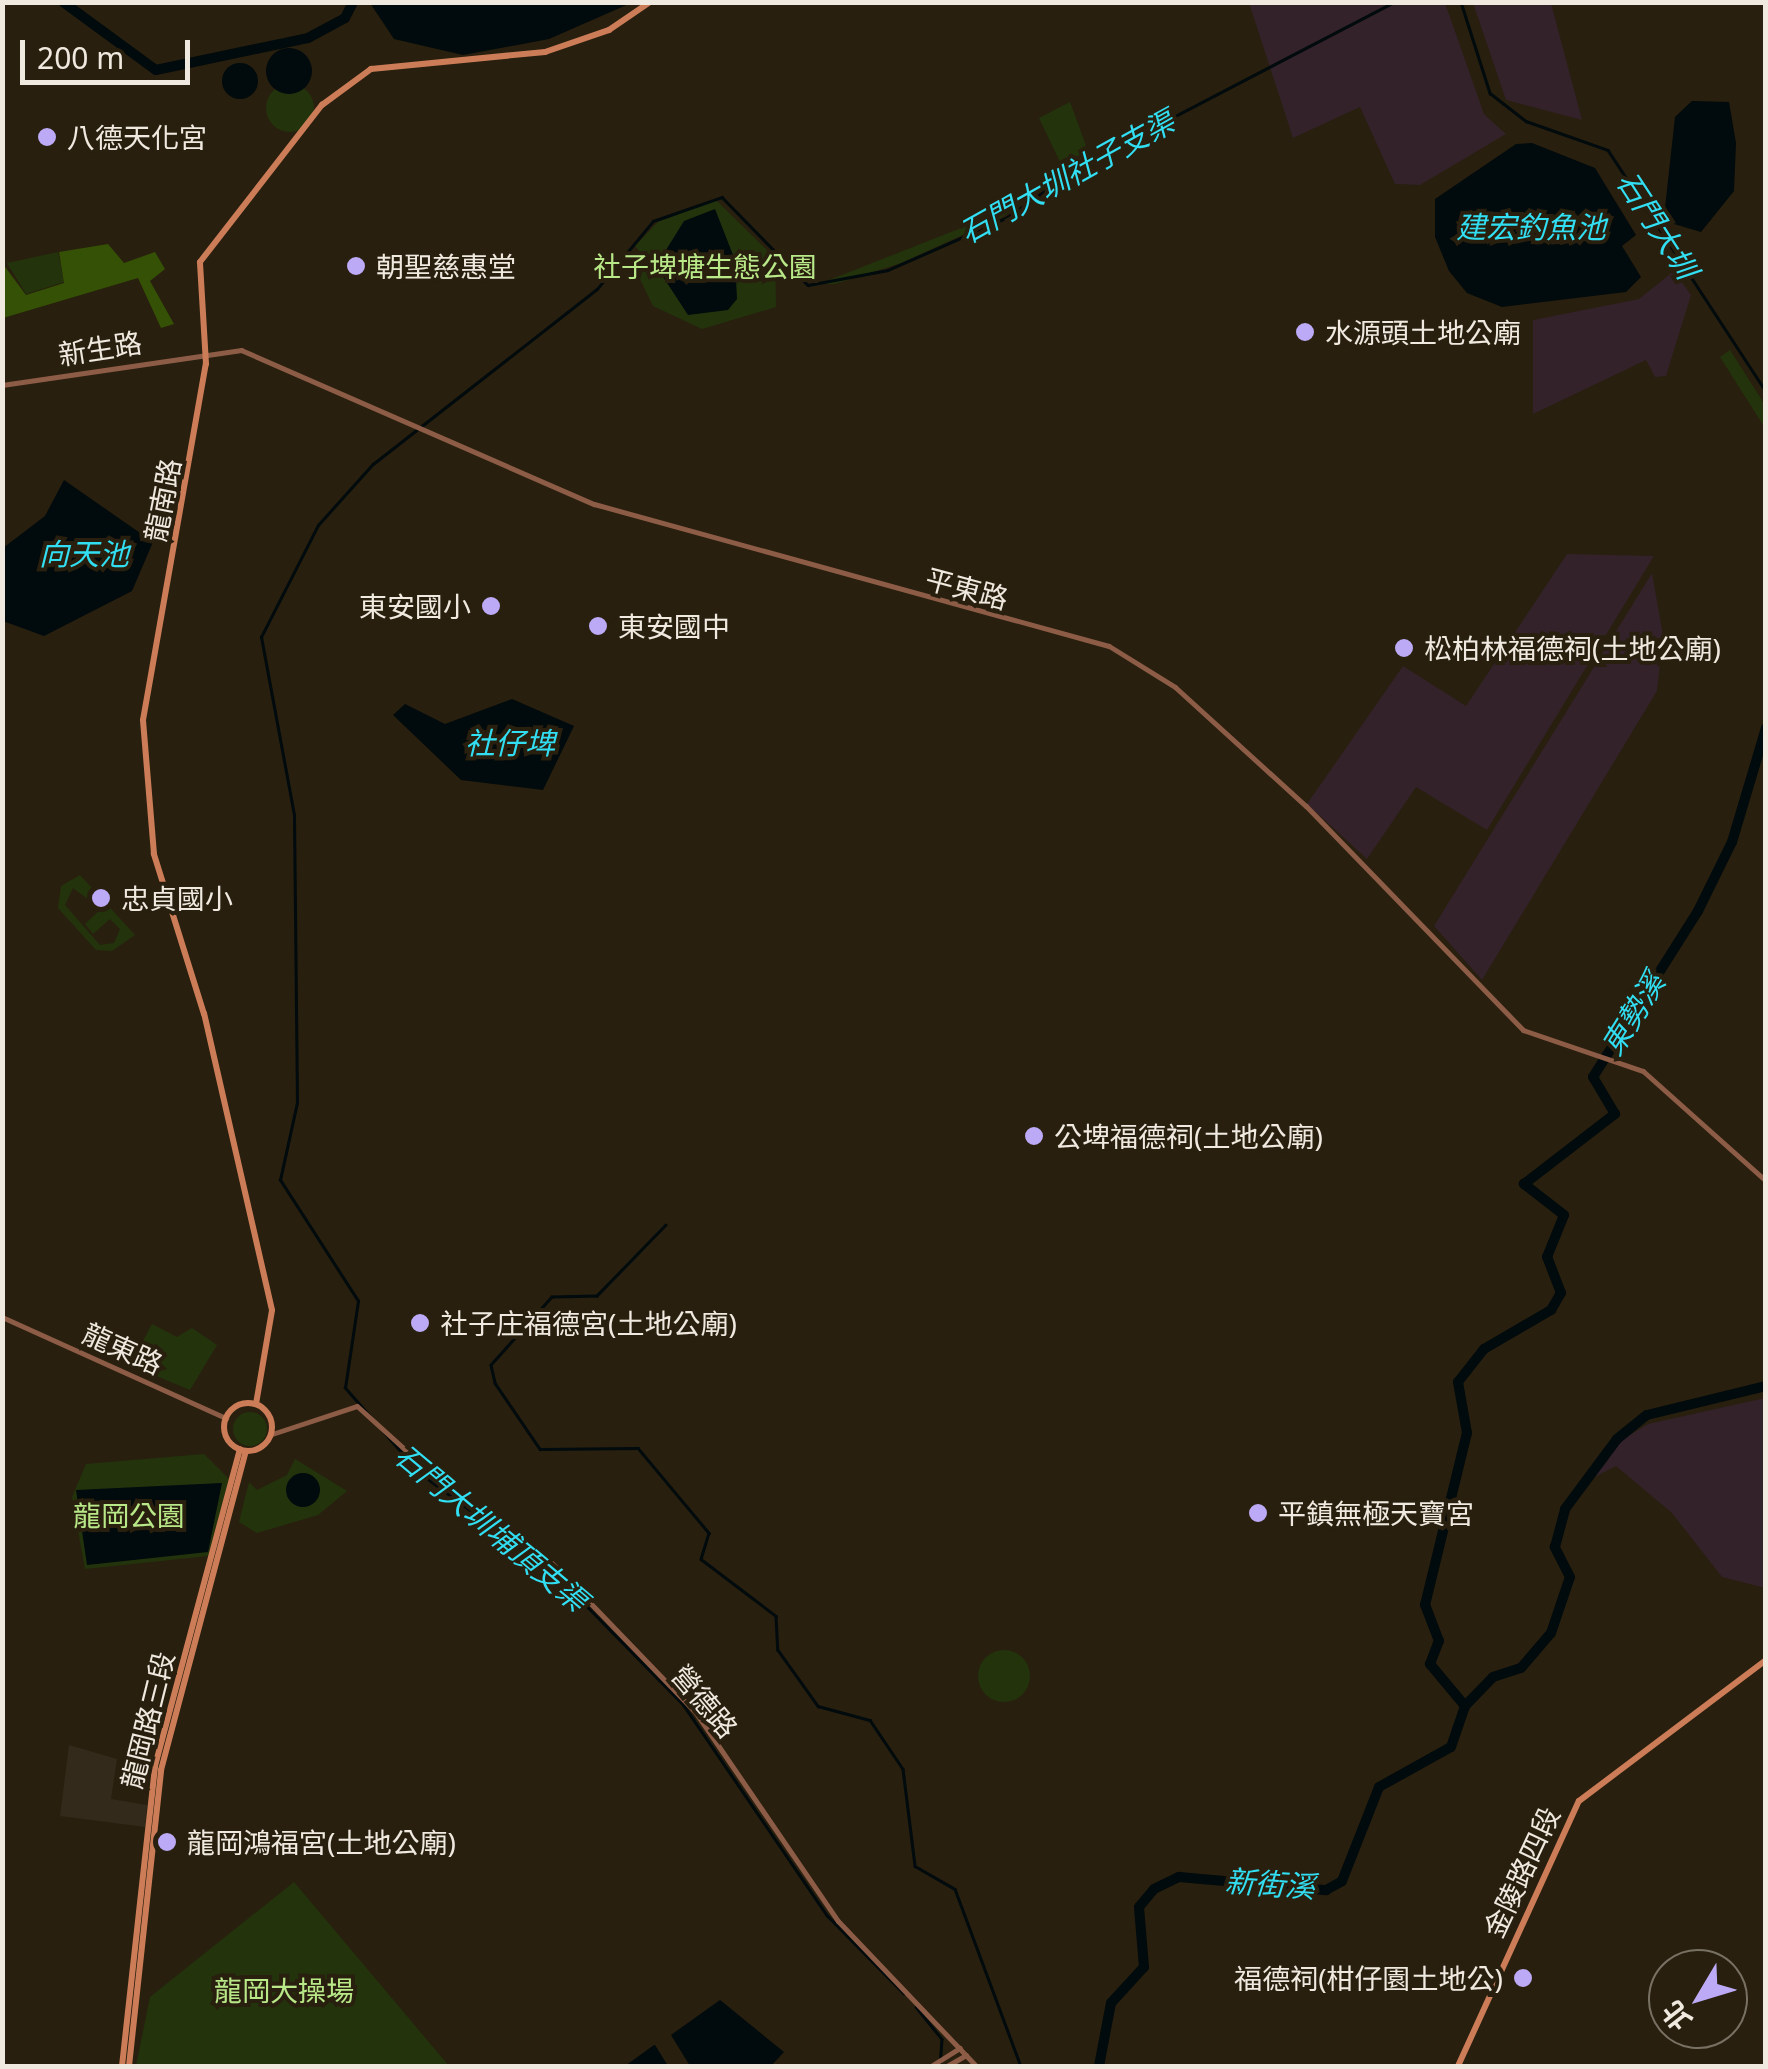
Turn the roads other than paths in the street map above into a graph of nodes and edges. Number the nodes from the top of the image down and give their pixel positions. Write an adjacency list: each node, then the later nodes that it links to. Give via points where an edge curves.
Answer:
1 (650, 2): 2 (main road, 龍南路, via 609,30 544,52 466,66 404,60 336,93 204,251 197,283)
2 (205, 354): 3 (street, 新生路); 4 (street, 平東路, via 242,350 638,518 1110,646 1175,687 1306,806 1512,1022 1543,1042 1624,1062 1661,1083); 6 (main road, 龍南路, via 142,720 154,854 204,1014 272,1310)
3 (2, 385)
4 (1766, 1181)
5 (2, 1317): 7 (street, 龍東路)
6 (256, 1404): 7 (main road); 8 (main road)
7 (226, 1418): 9 (main road, via 228,1440)
8 (272, 1434): 9 (main road); 11 (street, 營德路, via 357,1406 443,1484 544,1556 681,1696 838,1921)
9 (243, 1450): 13 (main road, 龍岡路三段, via 155,1766)
10 (1766, 1660): 17 (main road, 金陵路四段, via 1579,1802)
11 (960, 2048): 12 (street, 營德路); 14 (street)
12 (966, 2055): 15 (street); 16 (street, 營德路)
13 (126, 2066)
14 (930, 2066)
15 (947, 2066)
16 (976, 2066)
17 (1458, 2066)

